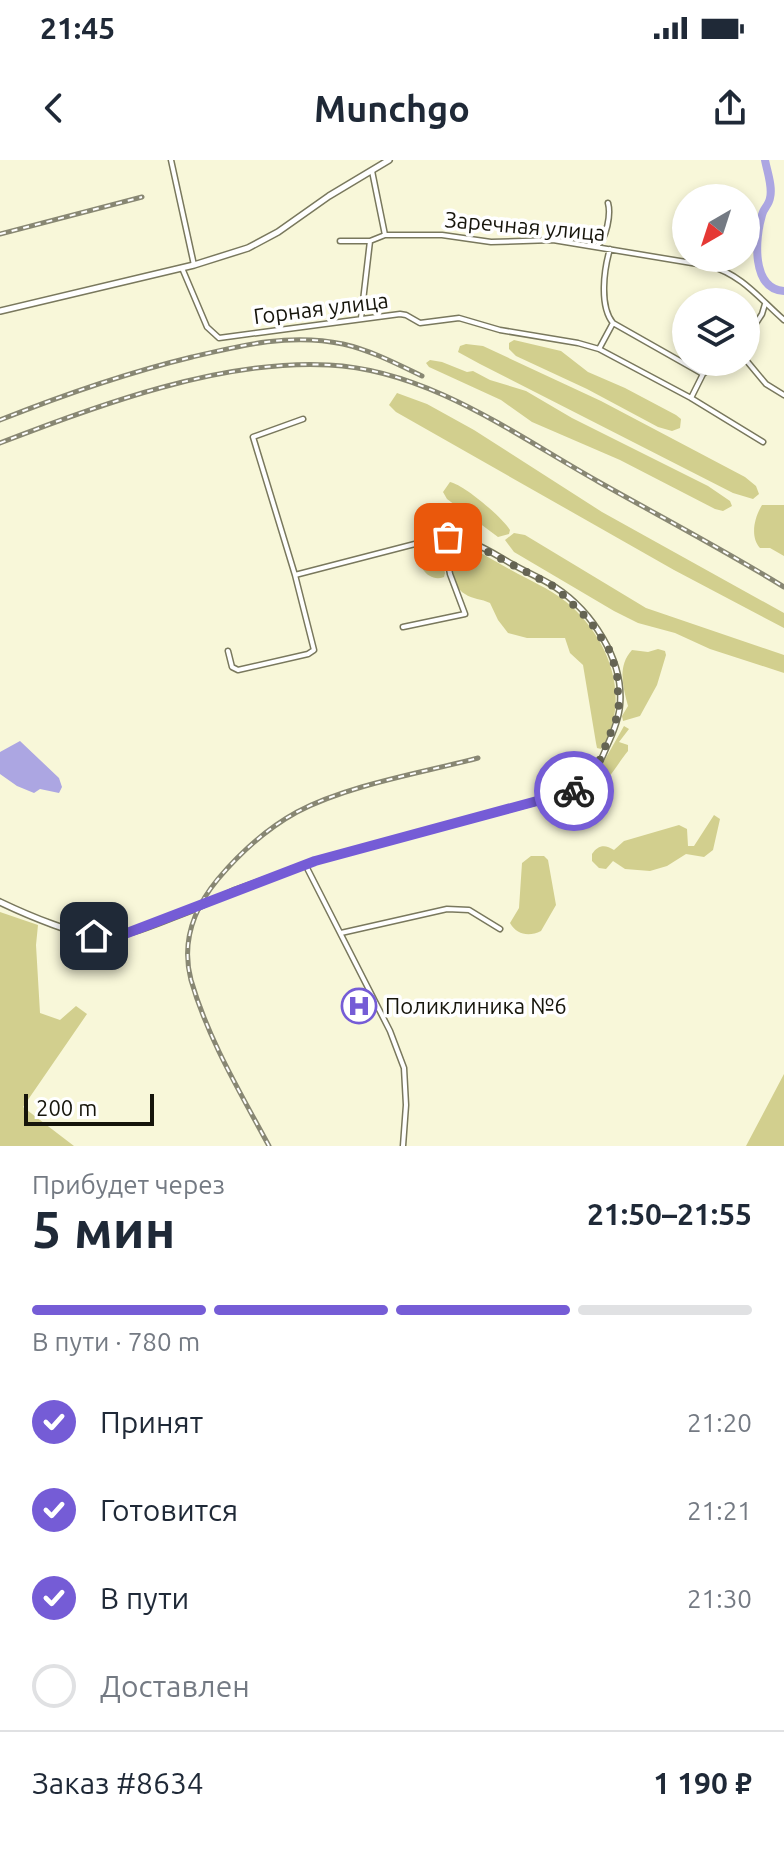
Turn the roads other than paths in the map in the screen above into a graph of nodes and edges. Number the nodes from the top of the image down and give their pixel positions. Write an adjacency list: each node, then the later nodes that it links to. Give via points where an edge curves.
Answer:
1 (171, 160): 10 (street)
2 (389, 160): 3 (street)
3 (371, 169): 5 (street); 10 (street, via 268,239)
4 (608, 203): 8 (street, via 605,236)
5 (385, 235): 7 (street, Заречная улица); 8 (street, Заречная улица)
6 (340, 241): 7 (street, Заречная улица)
7 (370, 241): 15 (street)
8 (597, 246): 9 (street, Заречная улица)
9 (610, 249): 12 (street, Заречная улица, via 724,270); 17 (street, via 606,311)
10 (194, 265): 11 (street)
11 (182, 268): 13 (street); 15 (street, Горная улица, via 215,337)
12 (765, 304): 14 (street); 16 (street, Заречная улица)
13 (0, 311)
14 (760, 317)
15 (361, 319): 18 (street, Горная улица, via 400,314 420,323 459,318)
16 (784, 320)
17 (613, 323): 18 (street); 19 (street)
18 (599, 349): 23 (street, Горная улица)
19 (672, 356)
20 (702, 376): 23 (street)
21 (759, 376): 22 (street)
22 (784, 395)
23 (691, 398): 25 (street, Горная улица)
24 (303, 419): 27 (street, via 253,437)
25 (763, 442)
26 (443, 537): 27 (street); 28 (street, via 465,614); 30 (street, via 473,544 555,587 597,630 614,662 620,695 602,758 592,777 571,793)
27 (295, 575): 29 (street, via 314,650 238,670)
28 (403, 627)
29 (228, 651)
30 (305, 864): 32 (street); 34 (street)
31 (0, 902): 32 (street, via 105,938)
32 (197, 908)
33 (500, 929): 34 (street, via 469,910 447,909)
34 (341, 933): 35 (street, via 404,1068)
35 (403, 1146)

